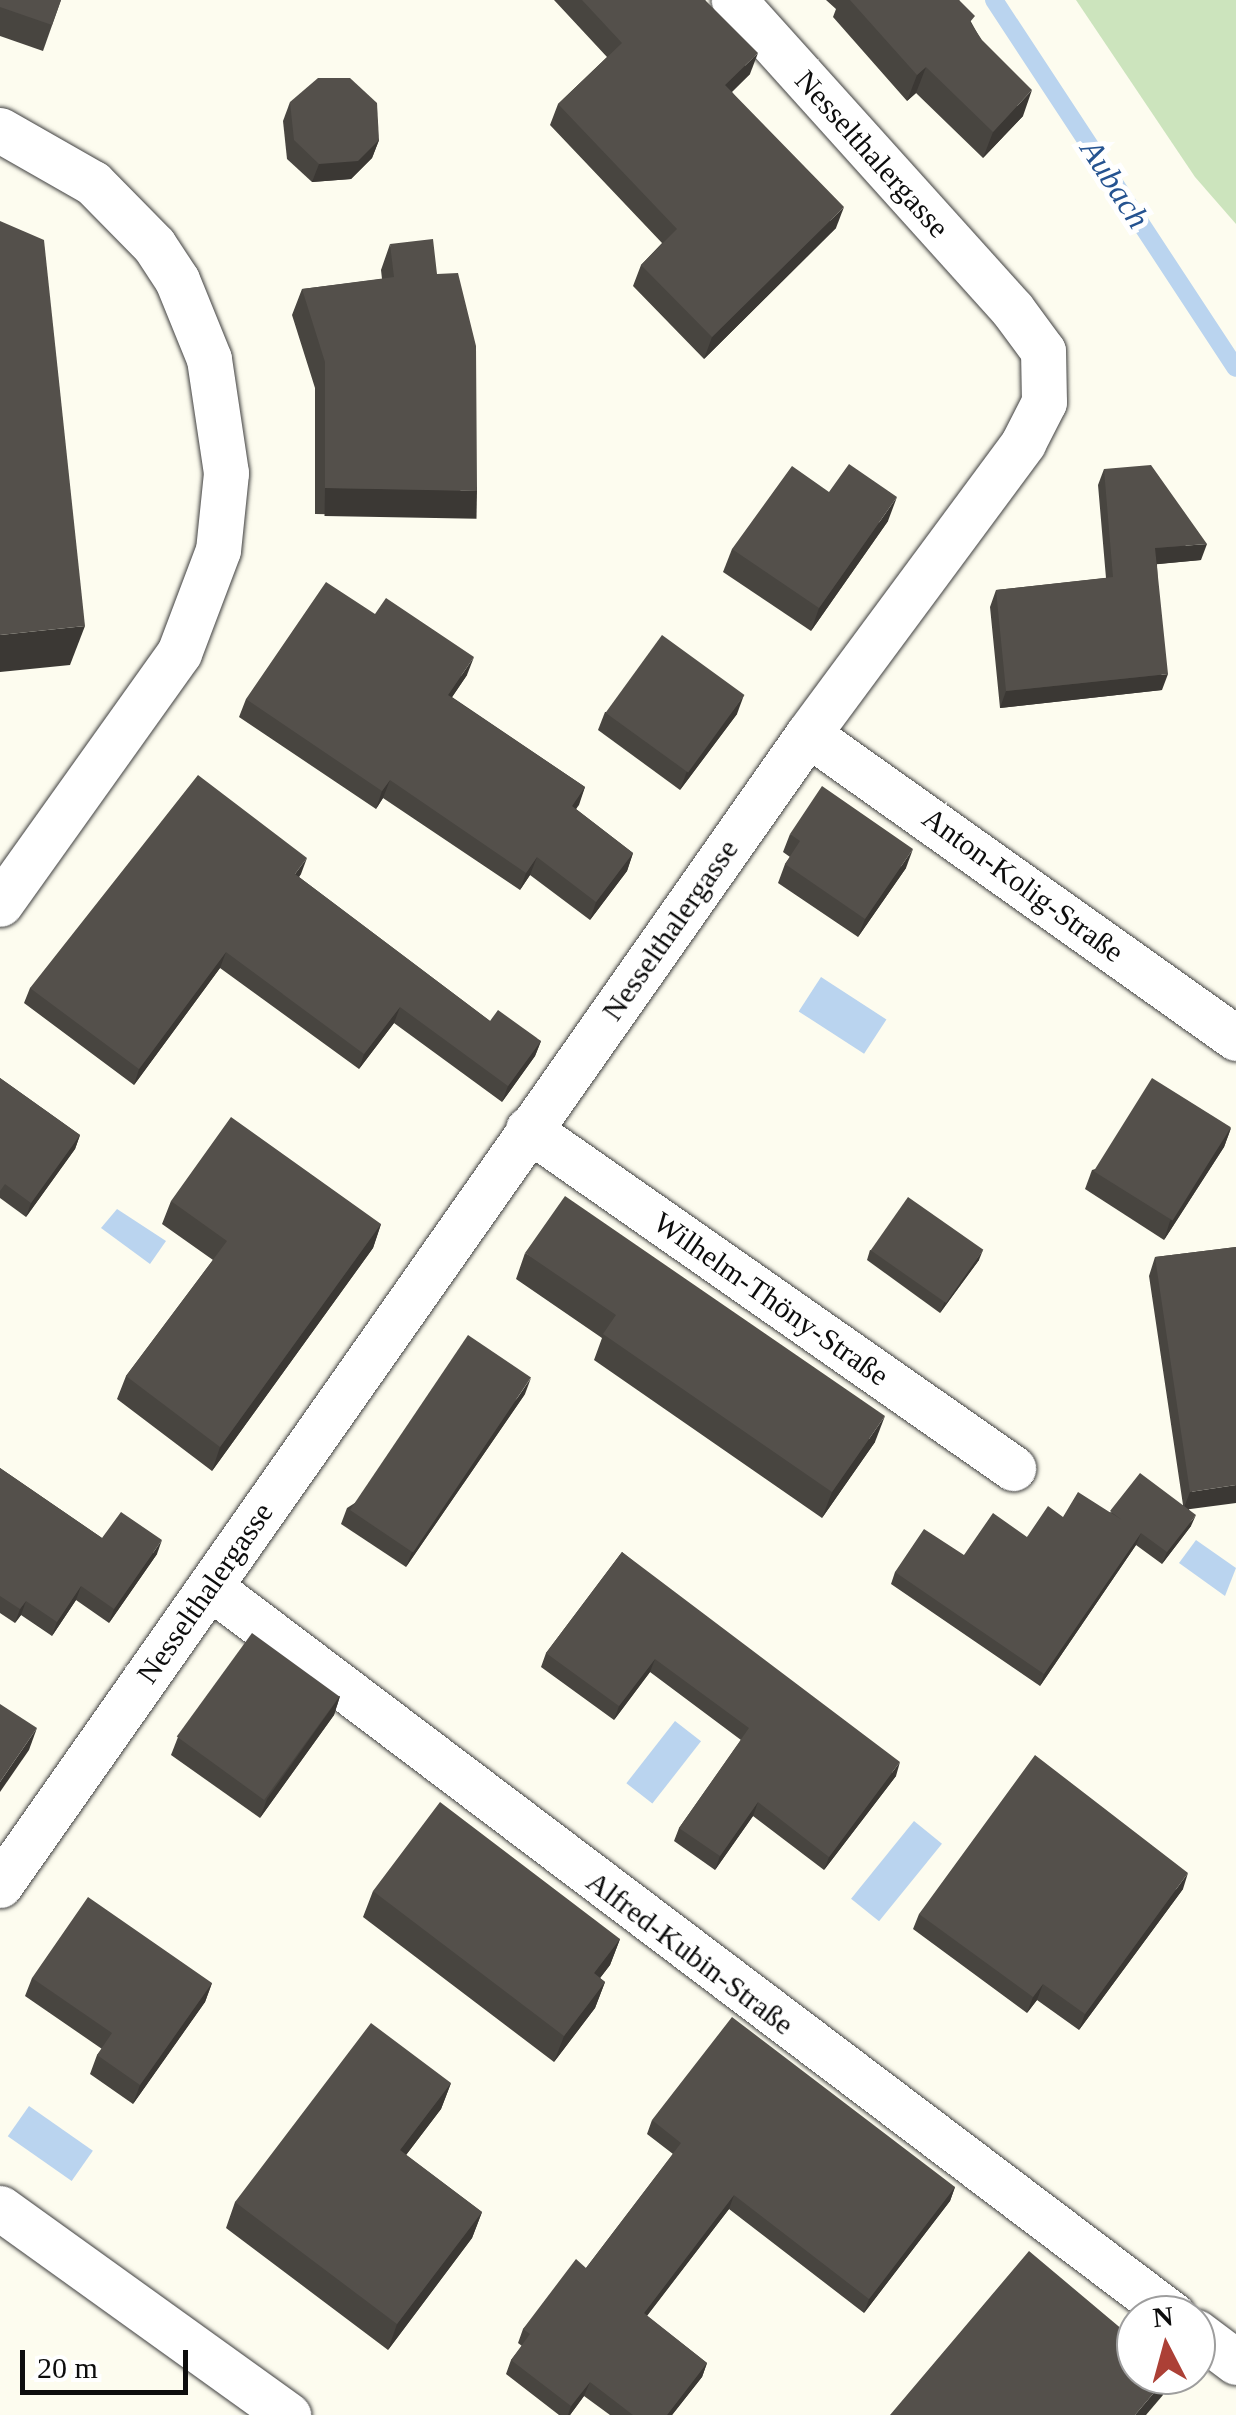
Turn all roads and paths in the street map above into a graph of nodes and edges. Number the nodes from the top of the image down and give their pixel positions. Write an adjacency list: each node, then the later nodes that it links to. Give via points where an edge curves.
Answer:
1 (734, 0): 3 (street, Nesselthalergasse, via 1012,309 1043,351 1046,377 1034,426)
2 (0, 130): 4 (street, via 93,183 154,245 210,359 226,473 213,568 179,652)
3 (808, 734): 5 (street, Anton-Kolig-Straße); 6 (street, Nesselthalergasse)
4 (0, 904)
5 (1236, 1038)
6 (528, 1129): 7 (street, Wilhelm-Thöny-Straße); 8 (street, Nesselthalergasse)
7 (1014, 1468)
8 (210, 1587): 9 (street, Nesselthalergasse); 11 (street, Alfred-Kubin-Straße)
9 (0, 1885)
10 (0, 2208): 12 (street)
11 (1147, 2295)
12 (288, 2415)

